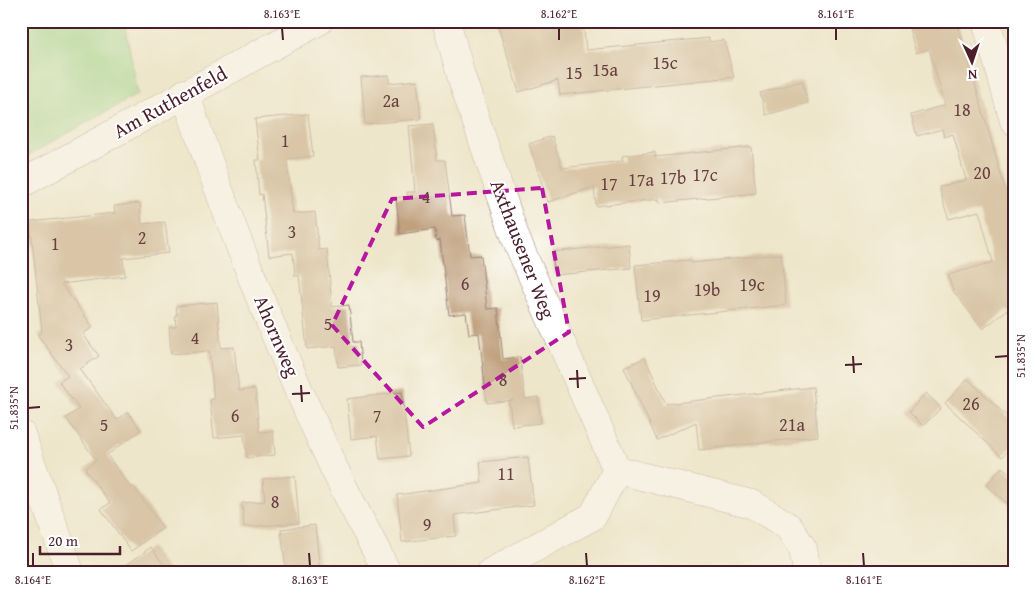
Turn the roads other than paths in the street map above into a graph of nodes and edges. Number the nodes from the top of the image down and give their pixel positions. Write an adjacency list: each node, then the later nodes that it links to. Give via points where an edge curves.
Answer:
1 (319, 21): 4 (street, Am Ruthenfeld)
2 (446, 21): 8 (street, Axthausener Weg, via 516,239)
3 (986, 21): 5 (street)
4 (185, 93): 6 (street, Am Ruthenfeld); 10 (street, Ahornweg, via 213,178 255,287 327,454)
5 (1014, 121)
6 (21, 184)
7 (21, 434): 9 (street)
8 (617, 470): 11 (street, via 593,516); 12 (street, via 752,504 788,526 803,548)
9 (70, 572)
10 (387, 572)
11 (491, 572)
12 (807, 572)

